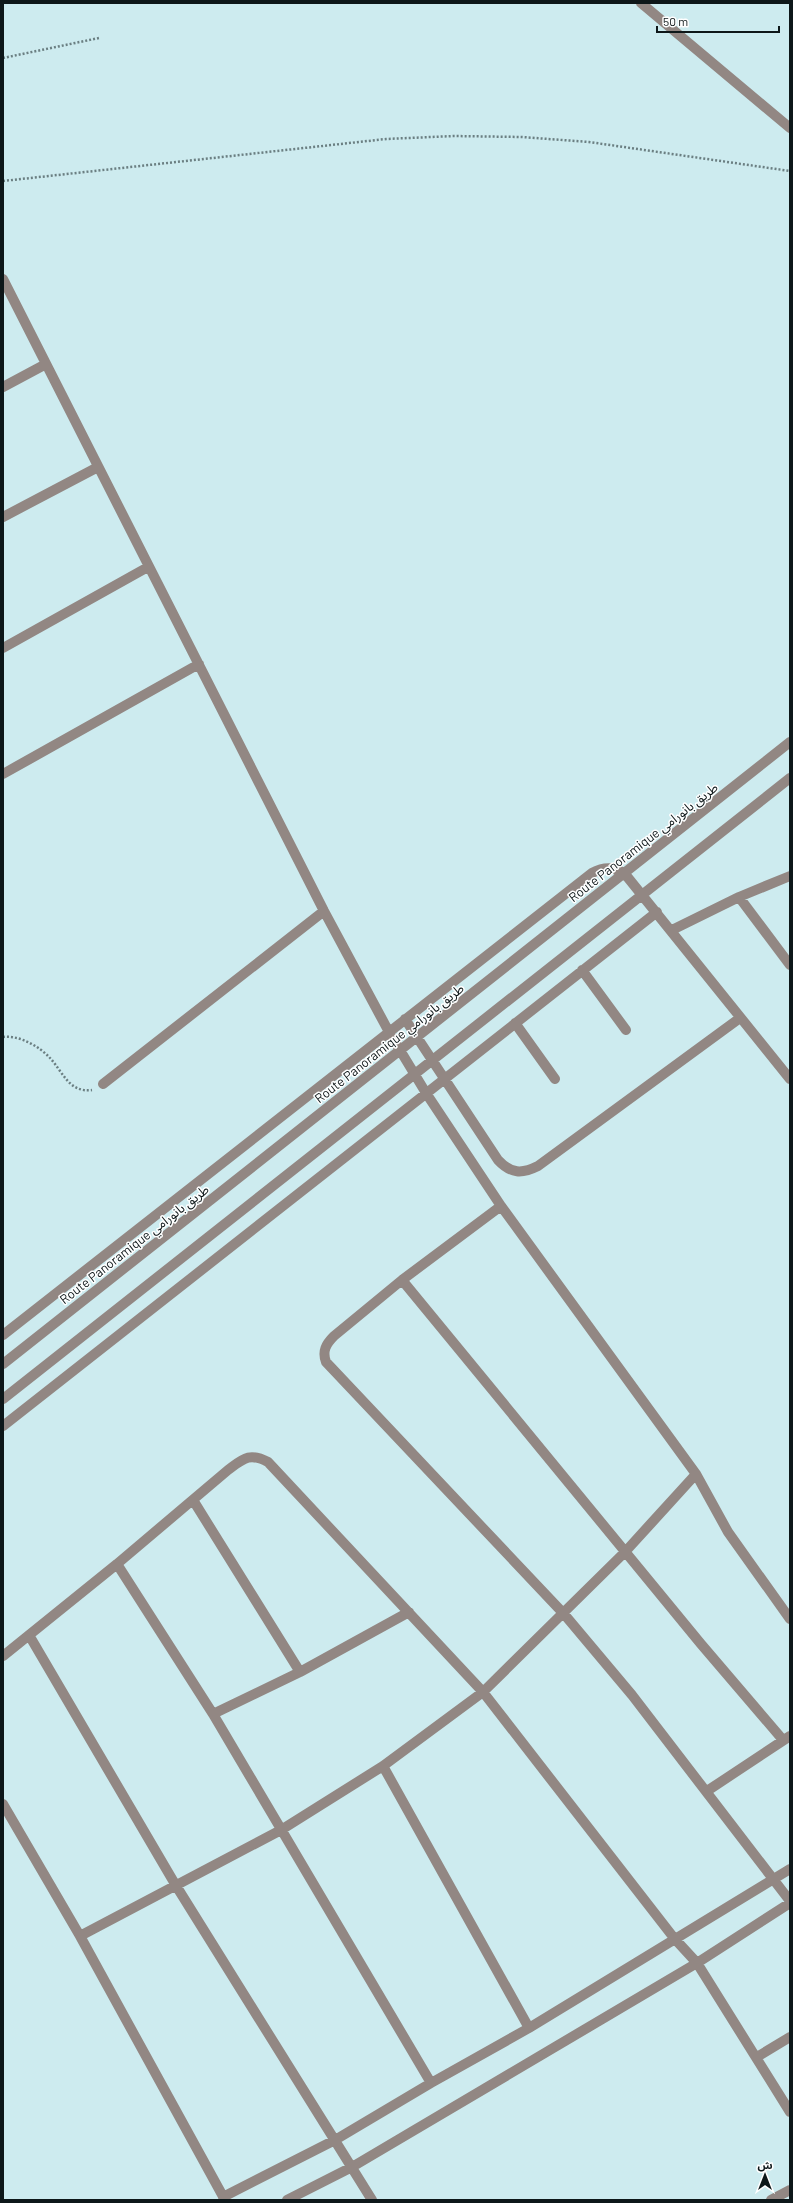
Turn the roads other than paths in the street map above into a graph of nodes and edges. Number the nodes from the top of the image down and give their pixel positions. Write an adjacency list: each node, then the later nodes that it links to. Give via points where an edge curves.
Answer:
1 (642, 3): 2 (street)
2 (790, 128)
3 (3, 279): 4 (street)
4 (46, 364): 5 (street); 6 (street)
5 (3, 387)
6 (98, 467): 7 (street); 8 (street)
7 (3, 517)
8 (148, 567): 9 (street); 10 (street)
9 (3, 648)
10 (199, 664): 12 (street); 18 (street)
11 (790, 742): 14 (street, Route Panoramique طريق بانورامي)
12 (3, 774)
13 (790, 778): 16 (street)
14 (625, 874): 16 (street); 24 (street, via 608,868 592,873); 28 (street, Route Panoramique طريق بانورامي)
15 (790, 876): 17 (street)
16 (643, 894): 19 (street); 30 (street)
17 (740, 897): 20 (street); 21 (street)
18 (324, 911): 27 (street); 35 (street)
19 (657, 912): 20 (street); 22 (street)
20 (672, 930): 23 (street)
21 (790, 965)
22 (582, 970): 25 (street); 26 (street)
23 (740, 1018): 32 (street, via 528,1171 517,1172 506,1168 498,1160); 34 (street)
24 (405, 1020): 27 (street); 28 (street)
25 (515, 1023): 32 (street); 33 (street)
26 (626, 1030)
27 (389, 1032): 29 (street); 39 (street)
28 (417, 1038): 29 (street, Route Panoramique طريق بانورامي); 30 (street)
29 (400, 1051): 31 (street); 40 (street, Route Panoramique طريق بانورامي)
30 (432, 1060): 31 (street); 32 (street)
31 (414, 1074): 36 (street); 41 (street)
32 (444, 1078): 36 (street)
33 (555, 1078)
34 (790, 1079)
35 (103, 1084)
36 (426, 1093): 37 (street); 42 (street)
37 (501, 1206): 38 (street); 43 (street)
38 (402, 1280): 45 (street); 48 (street, via 334,1336 325,1350 326,1362)
39 (3, 1335)
40 (3, 1364)
41 (3, 1398)
42 (3, 1426)
43 (696, 1474): 45 (street); 49 (street, via 728,1532)
44 (193, 1500): 46 (street); 47 (street, via 245,1458 254,1456 268,1462); 52 (street)
45 (625, 1552): 48 (street); 55 (street)
46 (117, 1564): 50 (street); 54 (street)
47 (409, 1612): 52 (street); 53 (street)
48 (564, 1614): 53 (street); 57 (street)
49 (790, 1619)
50 (29, 1635): 51 (street); 62 (street)
51 (3, 1656)
52 (300, 1672): 54 (street)
53 (483, 1692): 56 (street); 65 (street)
54 (213, 1714): 59 (street)
55 (786, 1738): 57 (street)
56 (383, 1766): 59 (street); 67 (street)
57 (708, 1791): 61 (street)
58 (3, 1804): 64 (street)
59 (281, 1830): 62 (street); 70 (street)
60 (790, 1869): 61 (street)
61 (774, 1879): 63 (street); 65 (street)
62 (175, 1884): 64 (street); 72 (street)
63 (790, 1902): 66 (street)
64 (80, 1936): 75 (street)
65 (674, 1938): 66 (street); 67 (street)
66 (697, 1963): 69 (street); 73 (street)
67 (529, 2028): 70 (street)
68 (790, 2037): 69 (street)
69 (757, 2057): 71 (street)
70 (431, 2083): 72 (street)
71 (790, 2112)
72 (335, 2140): 73 (street); 75 (street)
73 (352, 2167): 76 (street); 77 (street)
74 (790, 2190): 78 (street)
75 (224, 2199)
76 (287, 2200)
77 (372, 2200)
78 (772, 2200)

